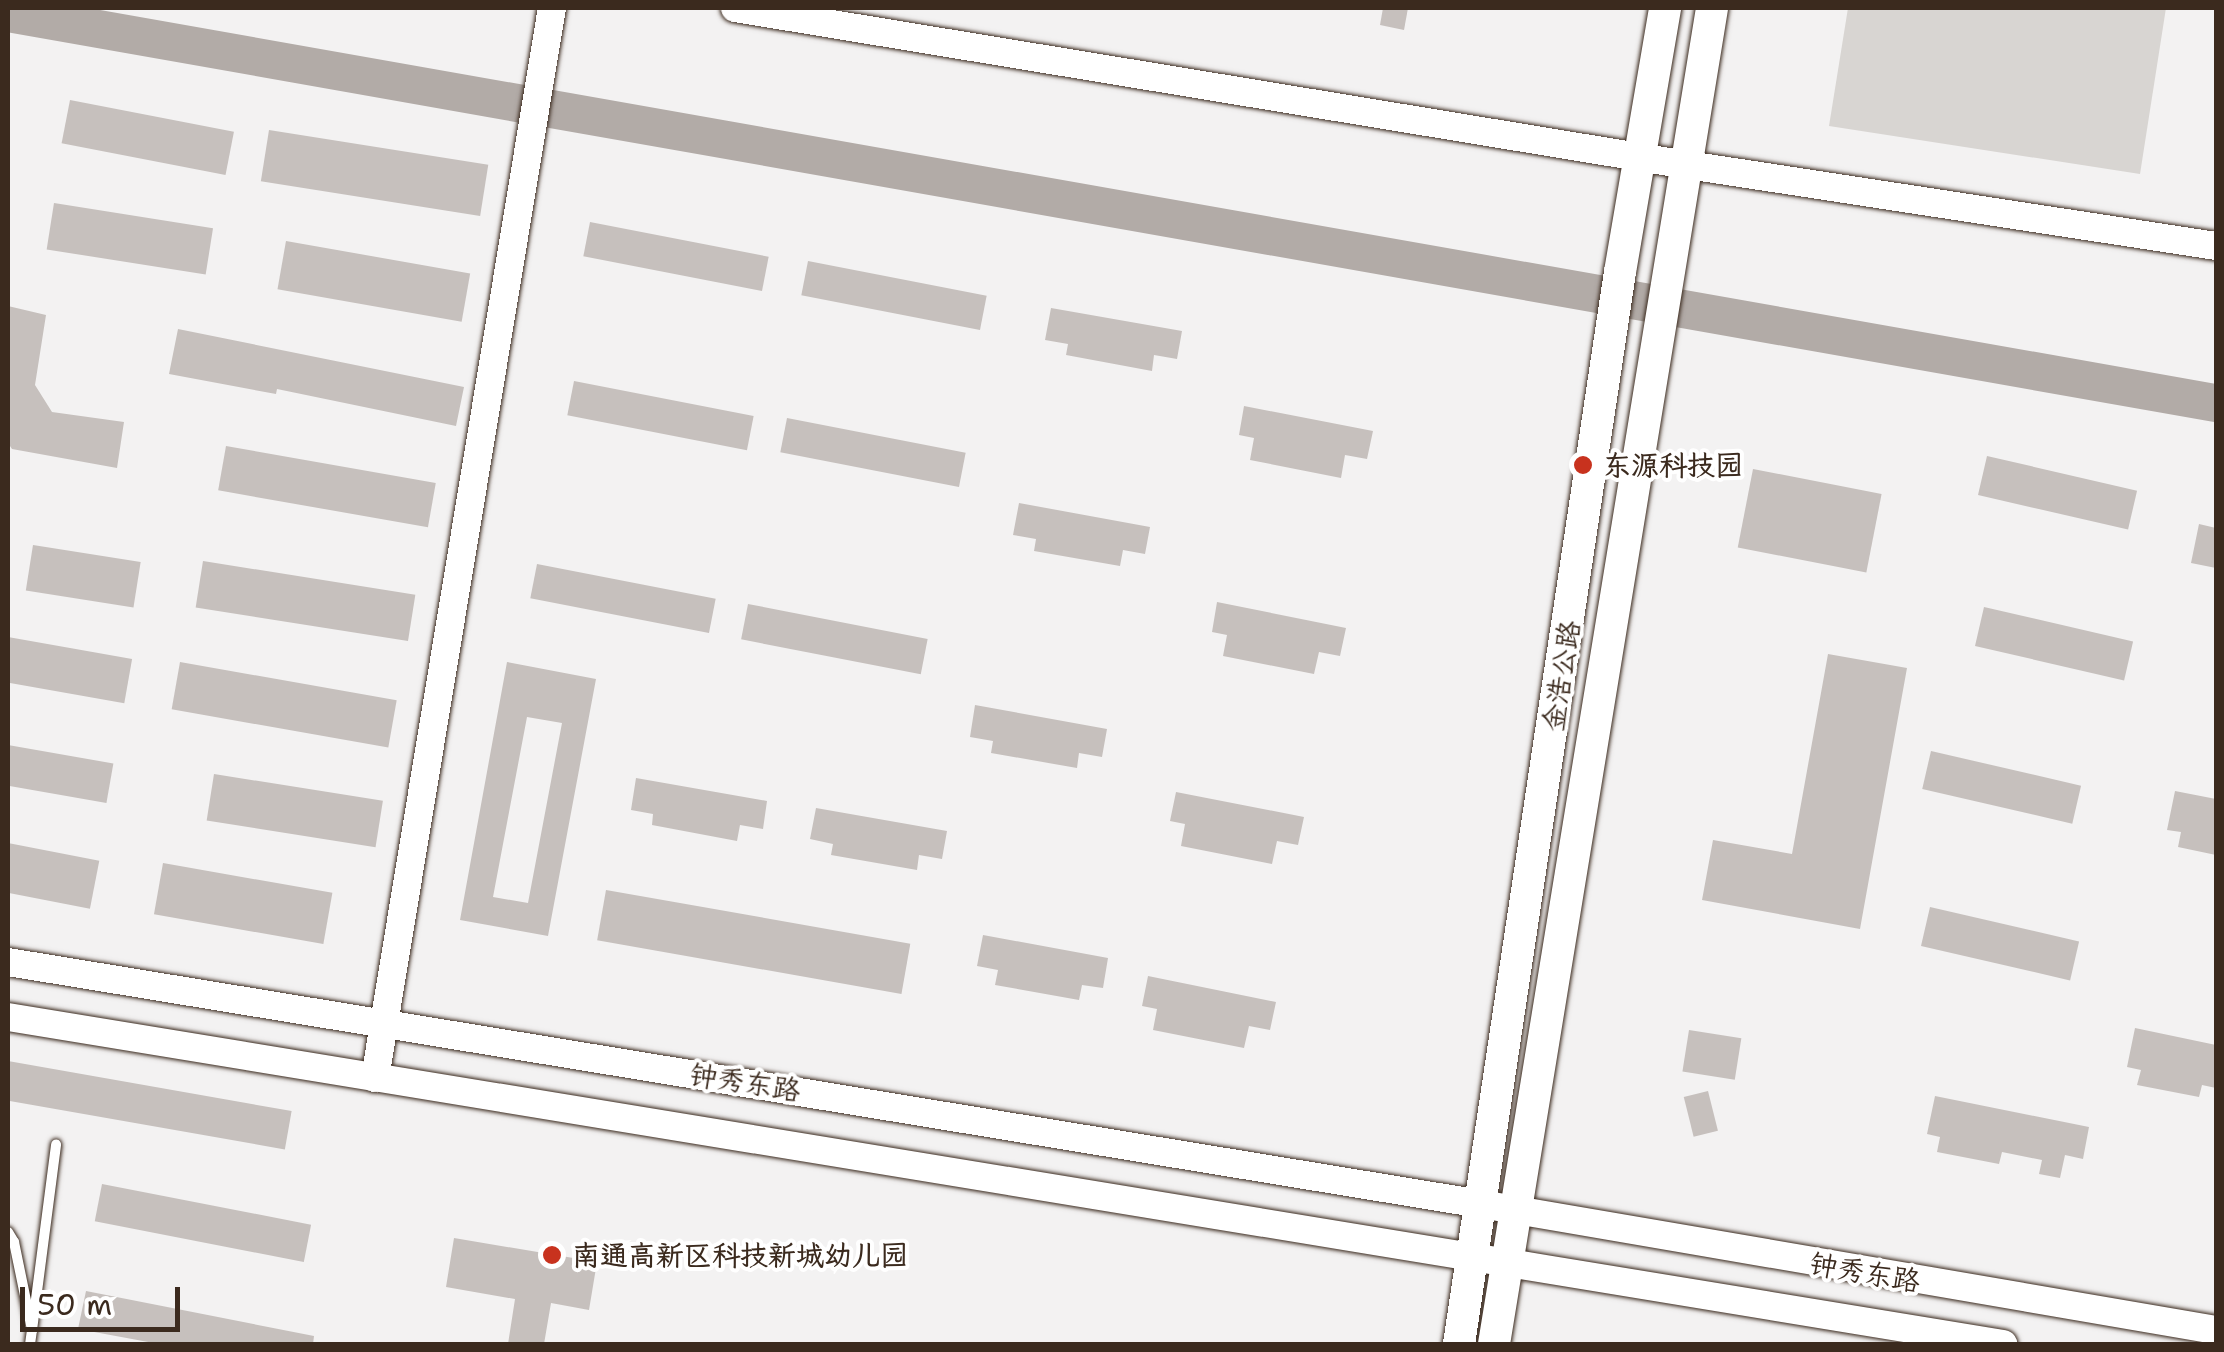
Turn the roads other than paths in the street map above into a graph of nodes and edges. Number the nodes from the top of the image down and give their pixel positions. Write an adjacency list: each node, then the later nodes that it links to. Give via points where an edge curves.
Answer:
1 (552, 8): 10 (main road)
2 (735, 8): 5 (main road)
3 (1666, 8): 5 (main road, 金浩公路)
4 (1712, 8): 6 (main road)
5 (1640, 156): 6 (main road); 13 (main road, 金浩公路)
6 (1688, 164): 7 (main road); 14 (main road)
7 (2216, 246)
8 (8, 962): 10 (main road, 钟秀东路)
9 (8, 1017): 11 (main road, 钟秀东路)
10 (384, 1022): 11 (main road); 13 (main road, 钟秀东路)
11 (375, 1078): 16 (main road, 钟秀东路)
12 (56, 1145): 18 (lane)
13 (1481, 1204): 14 (main road, 钟秀东路); 16 (main road, 金浩公路)
14 (1515, 1210): 17 (main road); 19 (main road, 钟秀东路)
15 (8, 1232): 18 (lane)
16 (1473, 1257): 17 (main road, 钟秀东路); 21 (main road, 金浩公路)
17 (1506, 1262): 22 (main road); 23 (main road, 钟秀东路)
18 (32, 1330): 20 (lane)
19 (2216, 1330)
20 (30, 1344)
21 (1459, 1344)
22 (1494, 1344)
23 (2003, 1344)

